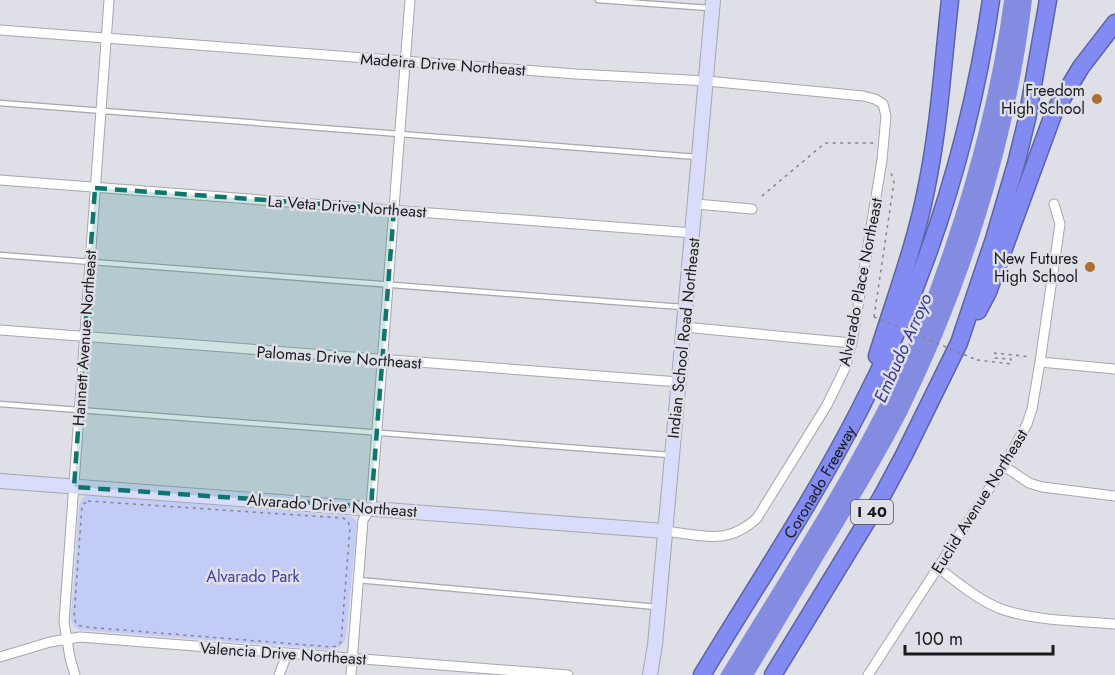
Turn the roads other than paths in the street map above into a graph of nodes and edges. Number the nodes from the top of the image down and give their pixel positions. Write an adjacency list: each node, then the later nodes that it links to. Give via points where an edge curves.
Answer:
1 (109, 0): 11 (street, Hannett Avenue Northeast)
2 (410, 0): 12 (street)
3 (598, 0): 7 (lane)
4 (950, 0): 41 (highway, via 926,190)
5 (991, 0): 41 (highway, Coronado Freeway, via 977,86 947,202 915,291)
6 (1048, 0): 34 (highway, I 40, via 1016,164)
7 (637, 1): 8 (lane)
8 (713, 4): 13 (street, Indian School Road Northeast)
9 (1115, 23): 34 (highway, via 1081,67 1054,112 988,292)
10 (0, 30): 11 (street, Madeira Drive Northeast)
11 (106, 38): 12 (street, Madeira Drive Northeast); 16 (street, Hannett Avenue Northeast)
12 (405, 61): 13 (street, Madeira Drive Northeast); 17 (street)
13 (707, 81): 15 (street, Madeira Drive Northeast, via 863,96); 18 (street, Indian School Road Northeast)
14 (0, 103): 16 (lane)
15 (883, 104): 33 (street, Alvarado Place Northeast, via 886,116 882,160)
16 (101, 110): 17 (lane); 20 (street, Hannett Avenue Northeast)
17 (400, 134): 18 (lane); 23 (street)
18 (700, 157): 21 (street, Indian School Road Northeast)
19 (0, 180): 20 (street, La Veta Drive Northeast)
20 (95, 188): 23 (street, La Veta Drive Northeast); 27 (street, Hannett Avenue Northeast)
21 (696, 204): 24 (street); 25 (street, Indian School Road Northeast)
22 (1054, 204): 36 (street, Euclid Avenue Northeast, via 1060,224)
23 (394, 209): 25 (street, La Veta Drive Northeast); 28 (street)
24 (752, 209)
25 (693, 233): 29 (street, Indian School Road Northeast)
26 (0, 255): 27 (lane)
27 (90, 262): 28 (lane); 32 (street, Hannett Avenue Northeast)
28 (388, 283): 29 (lane); 35 (street)
29 (686, 307): 30 (street, Indian School Road Northeast)
30 (684, 327): 33 (street); 38 (street, Indian School Road Northeast)
31 (0, 330): 32 (street, Palomas Drive Northeast)
32 (85, 337): 35 (street, Palomas Drive Northeast); 40 (street, Hannett Avenue Northeast)
33 (852, 343): 49 (street, Alvarado Place Northeast, via 827,405 757,518 732,535)
34 (959, 343): 66 (highway, I 40, via 880,498)
35 (382, 360): 38 (street, Palomas Drive Northeast); 42 (street)
36 (1040, 362): 37 (street); 44 (street, Euclid Avenue Northeast, via 1030,416)
37 (1115, 369)
38 (679, 382): 43 (street, Indian School Road Northeast)
39 (0, 404): 40 (lane)
40 (79, 410): 42 (lane); 46 (street, Hannett Avenue Northeast)
41 (860, 411): 65 (highway, Coronado Freeway)
42 (377, 432): 43 (lane); 48 (street)
43 (671, 456): 49 (street, Indian School Road Northeast)
44 (1004, 466): 47 (street, via 1042,487); 50 (street, Euclid Avenue Northeast)
45 (0, 481): 46 (street, Alvarado Drive Northeast)
46 (74, 487): 48 (street, Alvarado Drive Northeast); 54 (street, Hannett Avenue Northeast)
47 (1115, 496)
48 (371, 507): 49 (street, Alvarado Drive Northeast); 51 (street, via 363,520)
49 (665, 531): 52 (street, Indian School Road Northeast)
50 (937, 567): 53 (street, via 1003,610); 67 (street, Euclid Avenue Northeast)
51 (358, 580): 52 (lane); 57 (street)
52 (658, 607): 64 (street, Indian School Road Northeast)
53 (1115, 624)
54 (66, 639): 55 (street, Valencia Drive Northeast); 56 (street, Valencia Drive Northeast); 60 (street, Hannett Avenue Northeast)
55 (287, 654): 57 (street, Valencia Drive Northeast); 61 (street)
56 (0, 657)
57 (352, 658): 58 (street, Valencia Drive Northeast); 62 (street)
58 (488, 672): 59 (street, Valencia Drive Northeast)
59 (528, 673): 63 (street, Valencia Drive Northeast)
60 (75, 675)
61 (279, 675)
62 (351, 675)
63 (568, 675)
64 (650, 675)
65 (702, 675)
66 (773, 675)
67 (868, 675)

